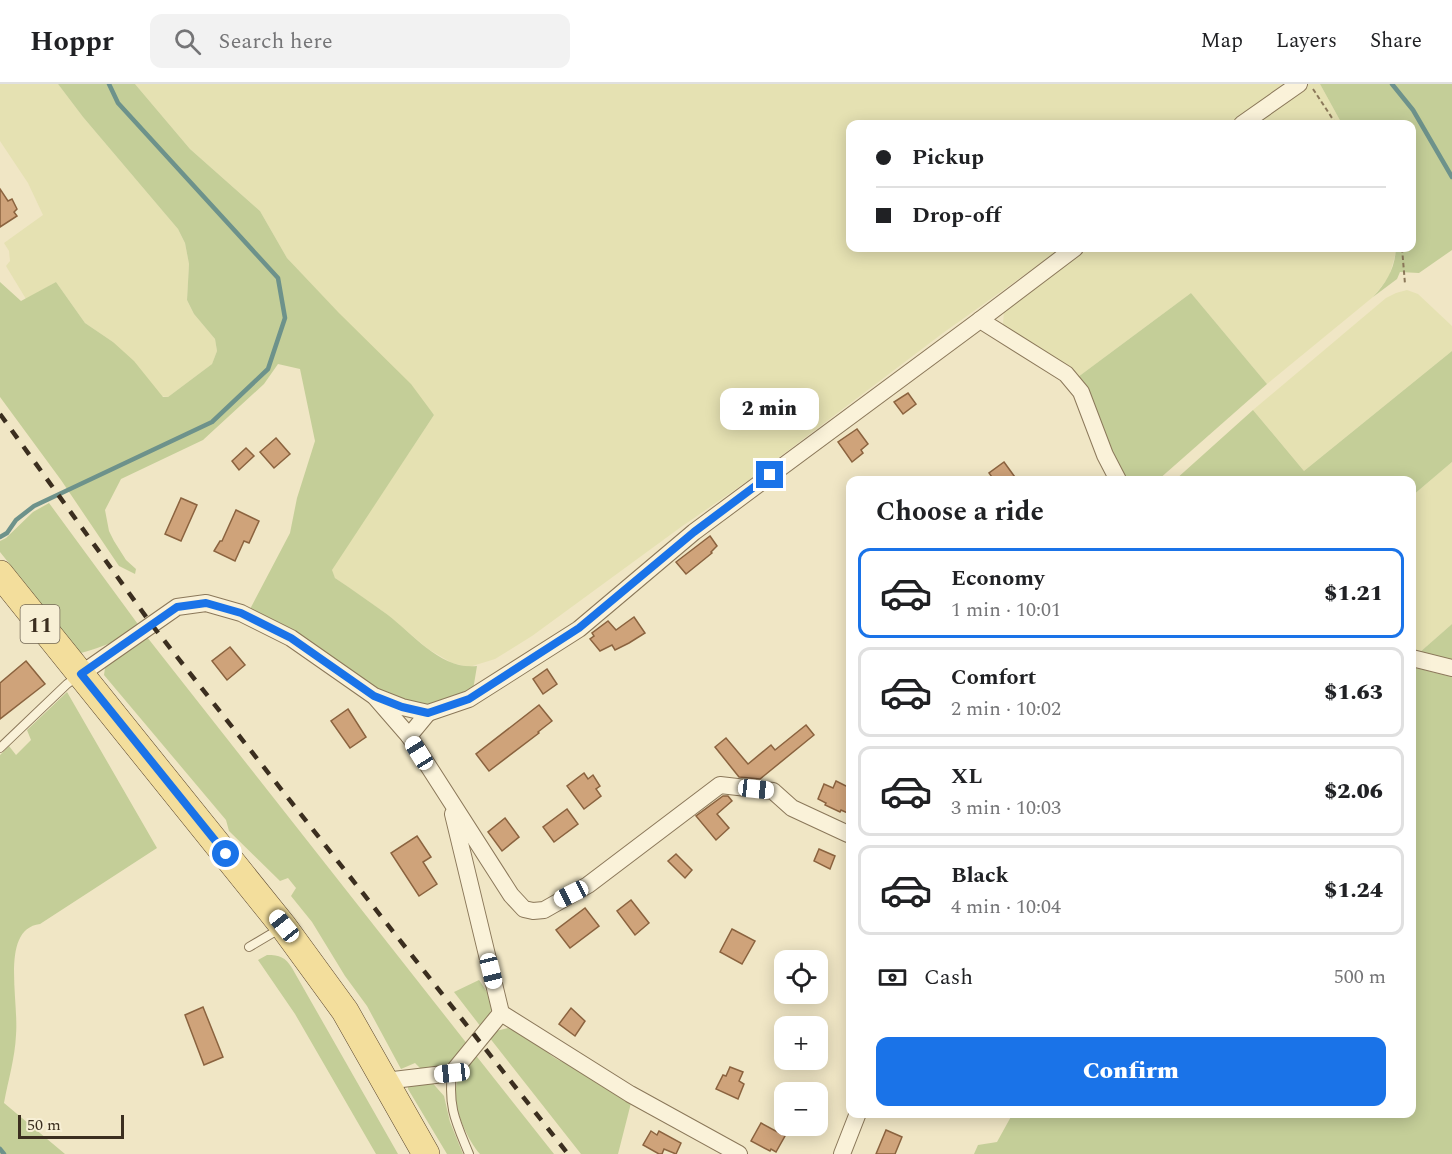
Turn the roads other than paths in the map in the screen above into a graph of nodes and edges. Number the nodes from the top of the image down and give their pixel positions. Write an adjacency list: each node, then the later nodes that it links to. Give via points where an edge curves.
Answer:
1 (1299, 84): 2 (street)
2 (1248, 120)
3 (1070, 252): 4 (street)
4 (980, 320): 5 (street, via 1058,367 1073,381); 11 (street, via 694,532 579,628 469,699)
5 (1116, 476)
6 (0, 574): 9 (main road, 11)
7 (1416, 658): 8 (street)
8 (1452, 668)
9 (81, 674): 10 (street, via 177,607 206,603 241,613 291,638); 13 (lane); 16 (main road, 11)
10 (374, 696): 11 (street); 12 (street)
11 (428, 713): 12 (street)
12 (409, 736): 14 (street)
13 (0, 748)
14 (450, 802): 15 (street, via 511,895 525,909 533,911 544,910 588,885 720,785 773,791 792,808); 18 (street)
15 (846, 833)
16 (284, 926): 17 (lane); 20 (main road, 11, via 345,1011)
17 (249, 947)
18 (501, 1013): 19 (street); 24 (street, via 630,1094)
19 (452, 1073): 20 (street); 23 (lane, via 451,1104)
20 (386, 1081): 22 (main road, 11)
21 (856, 1118): 25 (street)
22 (426, 1154)
23 (469, 1154)
24 (739, 1154)
25 (842, 1154)

